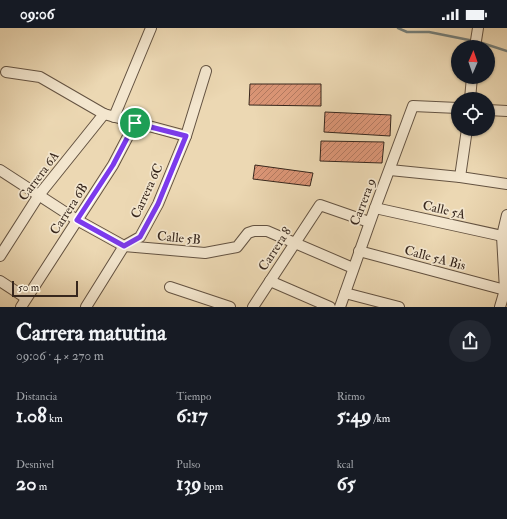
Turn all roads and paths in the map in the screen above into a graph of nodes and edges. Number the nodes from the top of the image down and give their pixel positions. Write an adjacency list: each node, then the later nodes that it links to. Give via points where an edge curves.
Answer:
1 (151, 28): 8 (street)
2 (206, 71): 10 (street, Carrera 6C)
3 (6, 72): 7 (street, via 40,77)
4 (451, 108): 13 (street, Carrera 9, via 413,106)
5 (495, 110): 6 (street)
6 (507, 111)
7 (104, 114): 8 (street); 16 (street, Carrera 6A)
8 (114, 117): 9 (street)
9 (135, 123): 10 (street); 19 (street, Carrera 6B, via 113,165)
10 (186, 136): 23 (street, Carrera 6C, via 158,204 140,237)
11 (466, 136): 14 (street)
12 (0, 170): 16 (street, Calle 5B)
13 (390, 170): 14 (street); 17 (street, Carrera 9)
14 (460, 177): 15 (street)
15 (507, 184)
16 (39, 195): 19 (street, Calle 5B); 25 (street, Carrera 6A)
17 (374, 208): 20 (street, Carrera 9); 21 (street, Calle 5A)
18 (507, 215): 21 (street)
19 (77, 220): 23 (street, Calle 5B); 32 (street, Carrera 6B)
20 (369, 222): 22 (street, Carrera 8, via 320,205); 24 (street, Carrera 9)
21 (505, 237): 30 (street)
22 (295, 243): 23 (street, Calle 5B, via 267,231 254,231 248,233 237,247 205,253); 26 (street); 28 (street, Carrera 8)
23 (124, 246): 33 (street, Carrera 6C)
24 (359, 251): 26 (street, Carrera 9); 30 (street, Calle 5A Bis)
25 (0, 256)
26 (353, 268): 31 (street, Carrera 9)
27 (0, 281): 32 (street)
28 (270, 281): 35 (street, Carrera 8); 36 (street)
29 (170, 287): 34 (street)
30 (505, 290): 39 (street)
31 (345, 293): 37 (street, Carrera 9); 38 (street)
32 (24, 303)
33 (86, 307)
34 (230, 307)
35 (253, 307)
36 (330, 307)
37 (340, 307)
38 (399, 307)
39 (500, 307)

